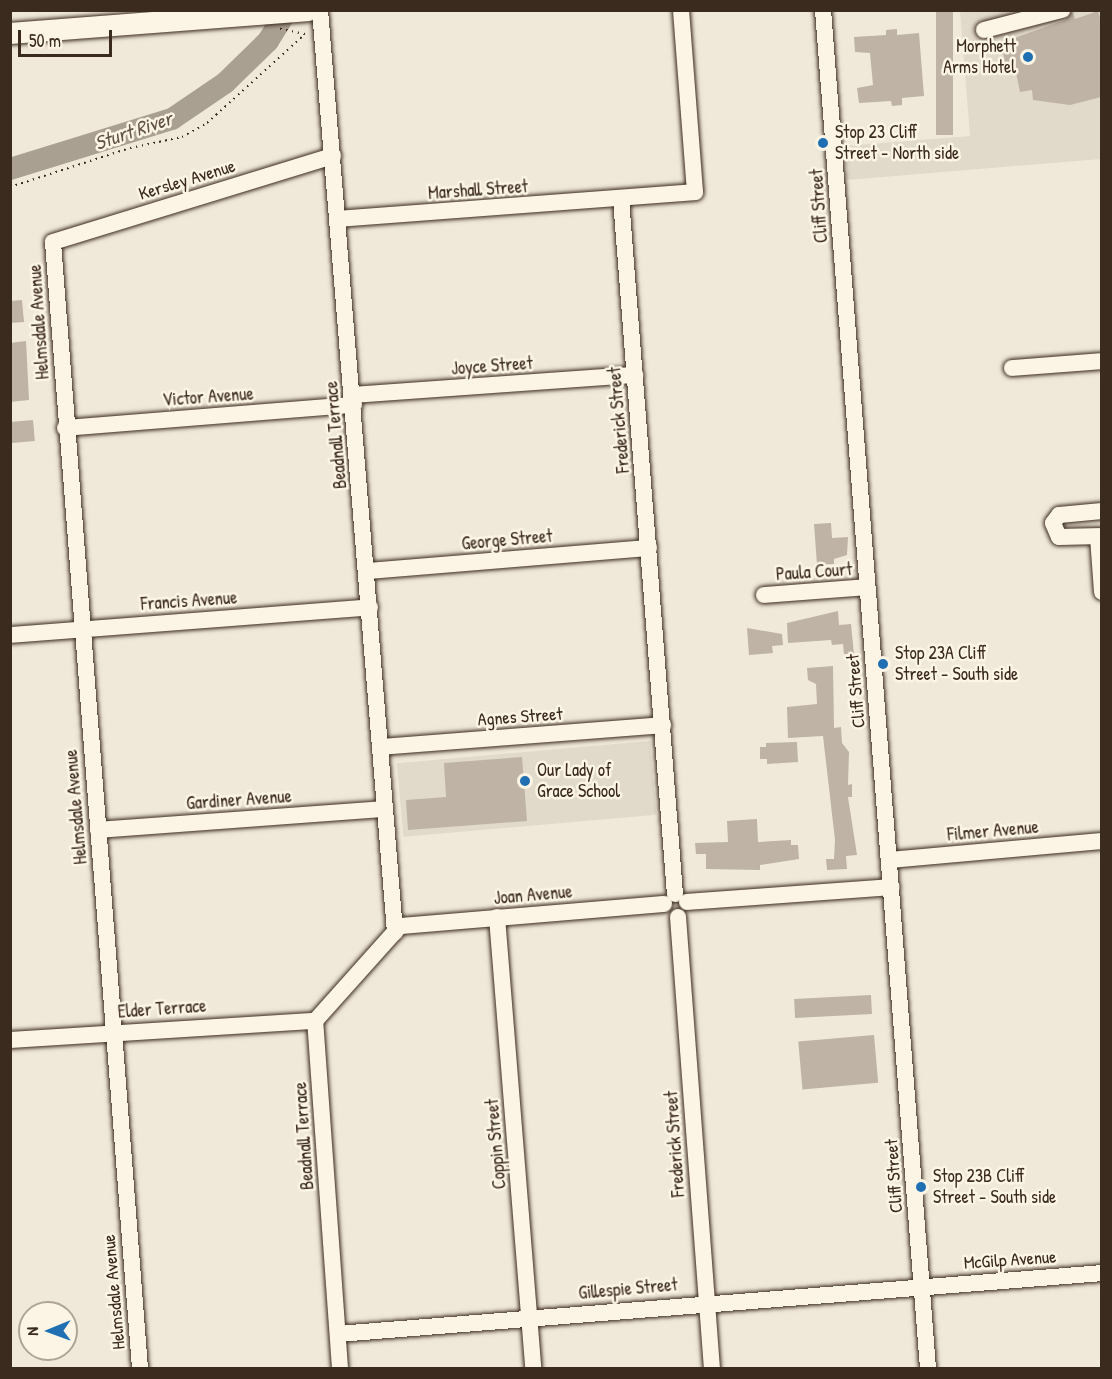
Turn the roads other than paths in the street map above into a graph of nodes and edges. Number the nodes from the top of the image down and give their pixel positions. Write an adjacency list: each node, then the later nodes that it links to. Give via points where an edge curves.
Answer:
1 (320, 10): 9 (street, Beadnall Terrace)
2 (681, 10): 10 (street, via 695,192)
3 (823, 10): 22 (street, Cliff Street)
4 (1062, 10): 7 (street)
5 (307, 11): 6 (main road)
6 (233, 14): 8 (main road)
7 (984, 30)
8 (10, 33)
9 (333, 156): 11 (street, Beadnall Terrace); 12 (street, Kersley Avenue)
10 (621, 199): 11 (street, Marshall Street); 15 (street, Frederick Street)
11 (338, 219): 16 (street, Beadnall Terrace)
12 (53, 242): 17 (street, Helmsdale Avenue)
13 (1101, 361): 14 (street)
14 (1012, 368)
15 (635, 375): 16 (street, Joyce Street); 20 (street, Frederick Street)
16 (353, 400): 17 (street, Victor Avenue); 21 (street, Beadnall Terrace)
17 (65, 428): 26 (street, Helmsdale Avenue)
18 (1101, 511): 19 (street, via 1059,515 1053,523 1059,537)
19 (1100, 537): 23 (street)
20 (649, 548): 21 (street, George Street); 28 (street, Frederick Street)
21 (367, 571): 25 (street, Beadnall Terrace)
22 (867, 587): 24 (street, Paula Court); 33 (street, Cliff Street)
23 (1101, 592)
24 (764, 595)
25 (370, 607): 26 (street, Francis Avenue); 29 (street, Beadnall Terrace)
26 (81, 629): 27 (street, Francis Avenue); 31 (street, Helmsdale Avenue)
27 (10, 634)
28 (663, 725): 29 (street, Agnes Street); 35 (street, Frederick Street)
29 (380, 747): 30 (street, Beadnall Terrace)
30 (384, 809): 31 (street, Gardiner Avenue); 37 (street, Beadnall Terrace)
31 (98, 830): 39 (street, Helmsdale Avenue)
32 (1101, 841): 33 (street, Filmer Avenue)
33 (889, 860): 34 (street, Cliff Street)
34 (891, 887): 35 (street, Joan Avenue); 42 (street, Cliff Street)
35 (676, 900): 36 (street, Joan Avenue); 43 (street, Frederick Street, via 669,915 678,917)
36 (497, 917): 37 (street, Joan Avenue); 44 (street, Coppin Street)
37 (400, 928): 38 (street)
38 (315, 1021): 39 (street, Elder Terrace); 45 (street, Beadnall Terrace)
39 (112, 1032): 40 (street, Elder Terrace); 46 (street, Helmsdale Avenue)
40 (10, 1040)
41 (1101, 1273): 42 (street, McGilp Avenue)
42 (922, 1287): 43 (street, Gillespie Street); 50 (street, Cliff Street)
43 (707, 1302): 44 (street, Gillespie Street); 49 (street, Frederick Street)
44 (529, 1318): 45 (street, Gillespie Street); 48 (street, Coppin Street)
45 (338, 1334): 47 (street, Beadnall Terrace)
46 (140, 1368)
47 (340, 1368)
48 (533, 1368)
49 (712, 1368)
50 (928, 1368)

